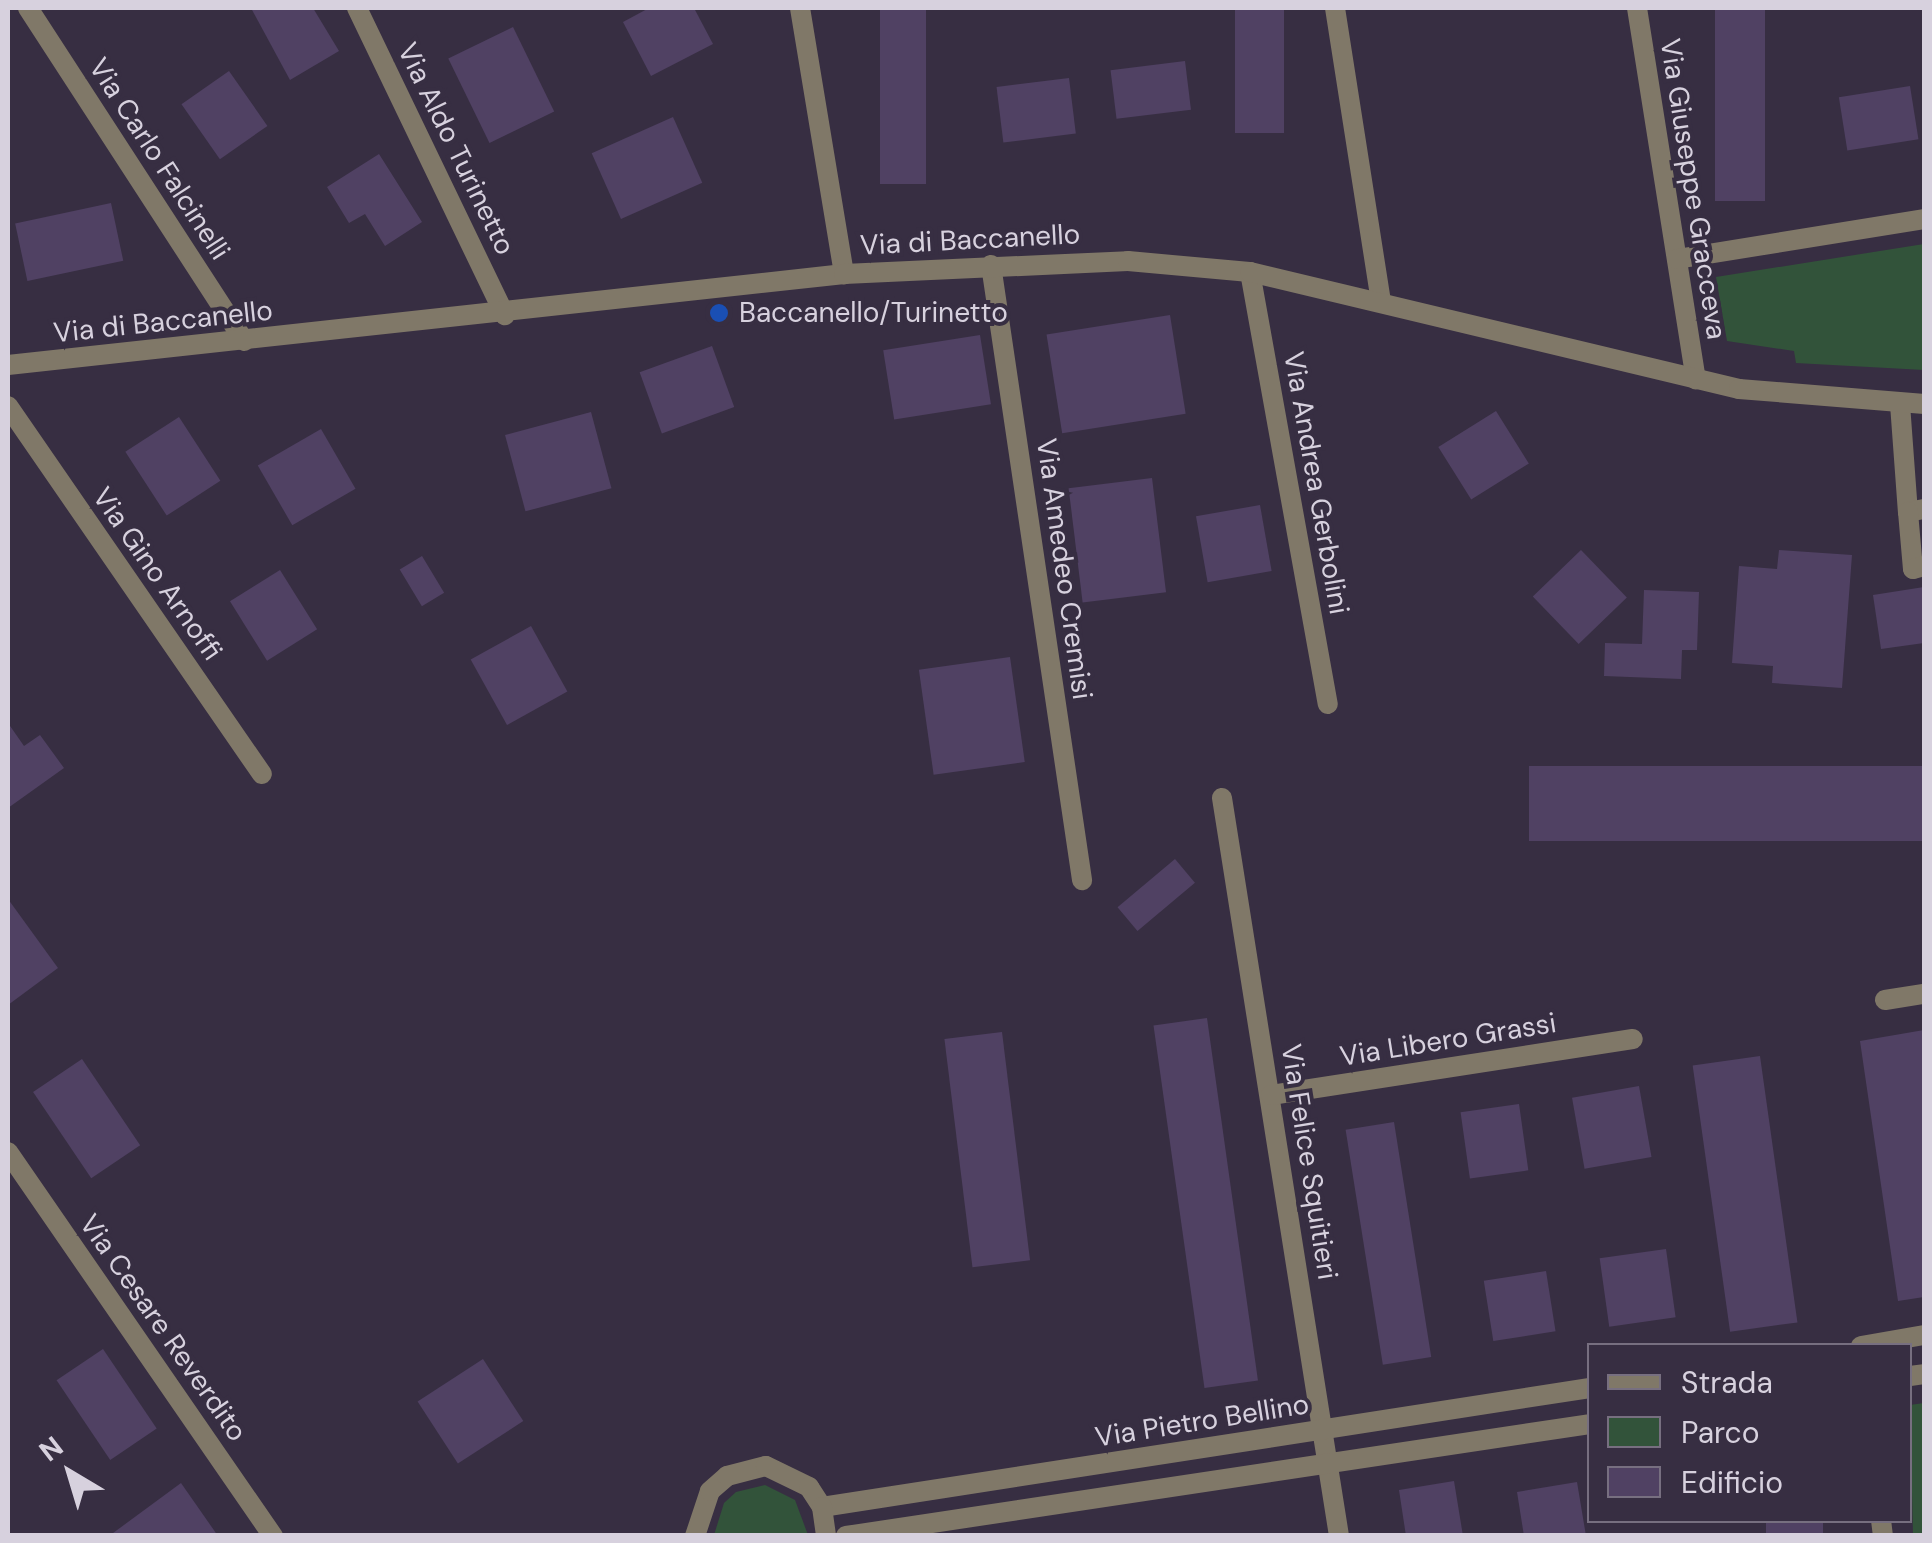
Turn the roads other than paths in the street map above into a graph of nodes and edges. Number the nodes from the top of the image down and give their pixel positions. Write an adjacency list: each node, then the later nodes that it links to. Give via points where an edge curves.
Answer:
1 (28, 8): 13 (street, Via Carlo Falcinelli)
2 (357, 8): 12 (street, Via Aldo Turinetto)
3 (800, 8): 10 (street)
4 (1335, 8): 11 (street)
5 (1637, 8): 7 (street, Via Giuseppe Gracceva)
6 (1924, 219): 7 (street)
7 (1677, 258): 15 (street, Via Giuseppe Gracceva)
8 (990, 266): 9 (street, Via di Baccanello, via 1128,262); 10 (street, Via di Baccanello); 24 (street, Via Amedeo Cremisi)
9 (1250, 272): 11 (street, Via di Baccanello); 21 (street, Via Andrea Gerbolini)
10 (844, 274): 12 (street, Via di Baccanello)
11 (1381, 301): 15 (street, Via di Baccanello)
12 (505, 315): 13 (street, Via di Baccanello)
13 (244, 341): 14 (street, Via di Baccanello)
14 (8, 365)
15 (1696, 380): 16 (street, Via di Baccanello)
16 (1900, 404): 17 (street, Via di Baccanello); 19 (street)
17 (1924, 404)
18 (8, 406): 22 (street, Via Gino Arnoffi)
19 (1916, 510): 20 (street, via 1913,569)
20 (1924, 566)
21 (1328, 704)
22 (262, 774)
23 (1222, 798): 28 (street, Via Felice Squitieri)
24 (1082, 880)
25 (1924, 994): 26 (street)
26 (1886, 1000)
27 (1632, 1039): 28 (street, Via Libero Grassi)
28 (1271, 1096): 34 (street, Via Felice Squitieri)
29 (8, 1152): 37 (street, Via Cesare Reverdito)
30 (1924, 1335): 31 (street)
31 (1878, 1343)
32 (1587, 1388): 34 (street, Via Pietro Bellino)
33 (1587, 1424): 35 (street)
34 (1324, 1430): 35 (street, Via Felice Squitieri); 36 (street, Via Pietro Bellino)
35 (1328, 1466): 40 (street); 41 (street, Via Felice Squitieri)
36 (822, 1508): 38 (street, via 809,1487 785,1471 746,1468 710,1491); 39 (street)
37 (273, 1536)
38 (695, 1536)
39 (826, 1536)
40 (846, 1536)
41 (1339, 1536)

